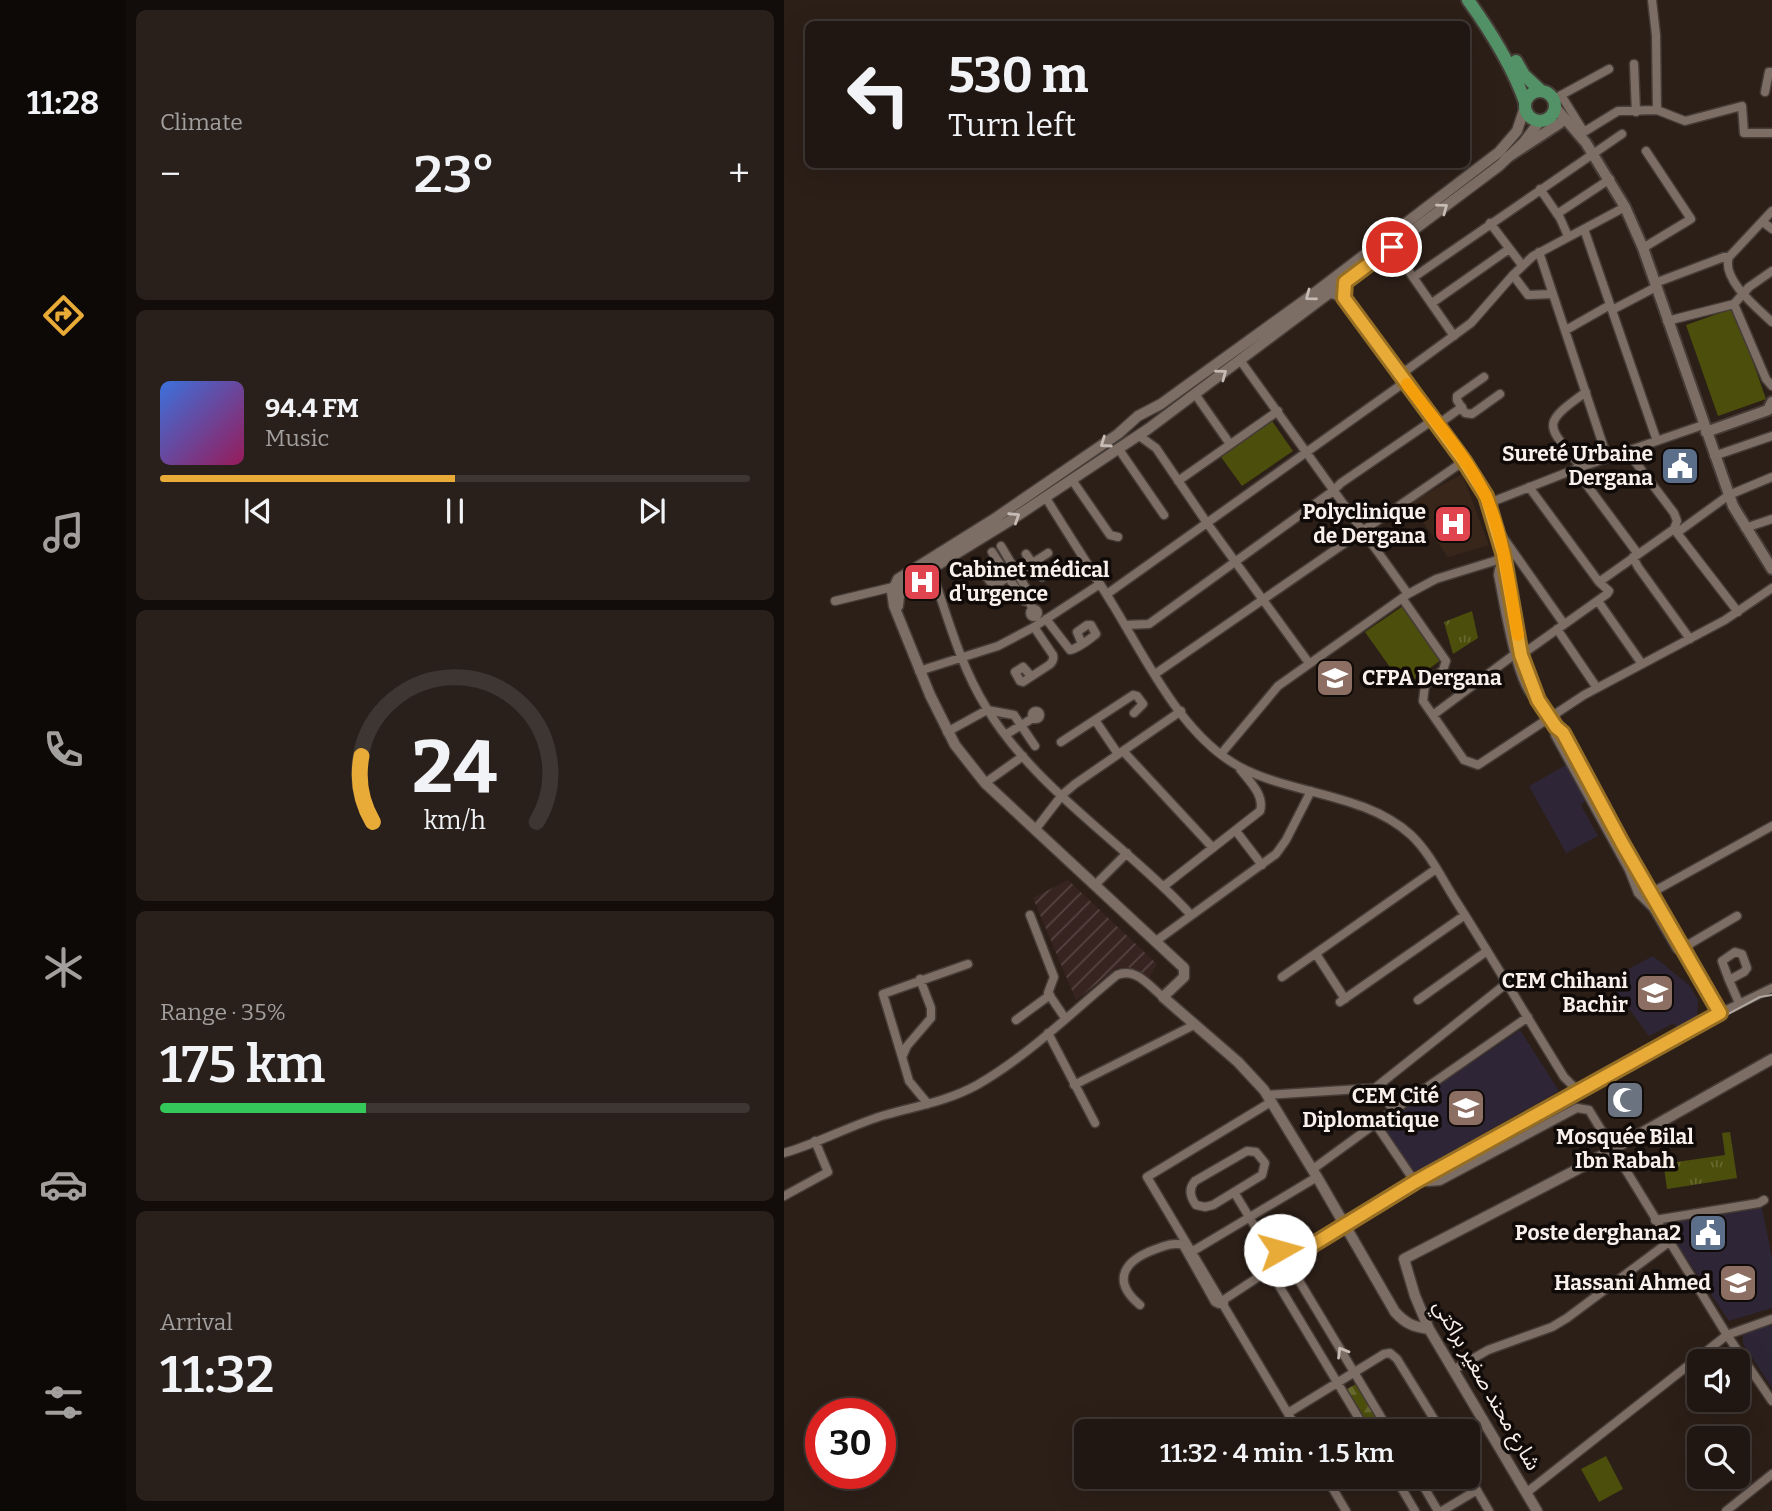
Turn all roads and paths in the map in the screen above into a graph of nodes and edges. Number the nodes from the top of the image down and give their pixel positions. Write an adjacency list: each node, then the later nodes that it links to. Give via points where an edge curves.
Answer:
1 (1468, 0): 10 (highway, via 1511,68)
2 (1477, 0): 7 (highway, via 1524,75)
3 (1653, 0): 11 (street)
4 (1634, 64): 12 (street)
5 (1609, 69): 9 (street)
6 (1772, 72): 8 (street)
7 (1540, 90): 9 (highway); 10 (highway, via 1531,93)
8 (1765, 92)
9 (1557, 101): 13 (highway, via 1552,116); 15 (main road)
10 (1525, 105): 13 (highway, via 1530,117); 63 (street, one-way to 63, via 1517,131 1499,152 1278,319)
11 (1657, 110): 12 (street); 16 (street, via 1685,121 1742,106 1744,133)
12 (1636, 112): 15 (street, via 1618,111)
13 (1543, 121): 14 (main road); 20 (street)
14 (1560, 123): 15 (main road); 20 (main road)
15 (1579, 132): 19 (main road)
16 (1772, 133)
17 (1622, 134): 19 (street)
18 (1646, 151): 32 (street, via 1691,219)
19 (1592, 153): 21 (main road); 22 (street)
20 (1508, 157): 31 (street, one-way to 20)
21 (1610, 179): 23 (main road); 25 (street)
22 (1540, 189): 25 (street); 27 (street)
23 (1625, 206): 28 (street); 32 (main road)
24 (1772, 211): 26 (street)
25 (1557, 214): 30 (street)
26 (1763, 222): 29 (street); 35 (street)
27 (1490, 223): 33 (street); 39 (street)
28 (1584, 229): 30 (street); 48 (street)
29 (1772, 229)
30 (1568, 236): 34 (street)
31 (1392, 247): 39 (street); 40 (street)
32 (1643, 248): 41 (main road)
33 (1509, 249): 36 (street); 46 (street)
34 (1539, 252): 36 (street); 43 (street)
35 (1729, 257): 41 (street); 44 (street, via 1730,275)
36 (1522, 265): 38 (street)
37 (1772, 271): 44 (street)
38 (1513, 275): 43 (street, via 1528,295); 52 (street, via 1479,316)
39 (1414, 277): 46 (street)
40 (1345, 282): 42 (street); 45 (street)
41 (1655, 285): 48 (street); 49 (main road)
42 (1331, 294): 45 (street); 53 (street)
43 (1553, 294): 51 (street)
44 (1743, 294): 47 (street); 50 (street)
45 (1344, 298): 55 (street)
46 (1432, 303): 52 (street)
47 (1734, 304): 49 (street); 56 (street)
48 (1611, 308): 51 (street); 70 (street)
49 (1667, 321): 67 (main road)
50 (1772, 322)
51 (1566, 330): 57 (street)
52 (1454, 336): 55 (street)
53 (1240, 360): 58 (street, one-way to 53); 62 (street)
54 (1484, 377): 60 (street, via 1457,396)
55 (1403, 379): 65 (street); 75 (street)
56 (1772, 386)
57 (1586, 392): 77 (street); 79 (street, via 1559,411 1553,425)
58 (1195, 394): 66 (street); 71 (street)
59 (1500, 394): 60 (street, via 1472,414)
60 (1462, 407): 65 (street)
61 (1771, 407): 67 (main road)
62 (1278, 411): 71 (street); 75 (street)
63 (1143, 414): 64 (street); 66 (street)
64 (1130, 422): 68 (street); 103 (street, one-way to 103)
65 (1435, 422): 78 (street); 84 (street)
66 (1152, 426): 68 (street)
67 (1704, 429): 70 (street); 76 (main road)
68 (1139, 435): 73 (street); 82 (street, via 1154,445)
69 (1771, 437): 72 (street); 76 (street)
70 (1657, 441): 74 (street)
71 (1230, 444): 82 (street)
72 (1772, 446)
73 (1118, 448): 81 (street); 88 (street)
74 (1627, 451): 77 (street); 93 (street, via 1674,513)
75 (1306, 452): 84 (street); 90 (street)
76 (1714, 456): 85 (main road)
77 (1608, 457): 79 (street)
78 (1464, 461): 87 (street); 94 (street)
79 (1578, 468): 83 (street); 100 (street)
80 (1772, 477): 85 (street)
81 (1072, 480): 86 (street); 95 (street, via 1110,535)
82 (1178, 481): 90 (street)
83 (1529, 487): 87 (street); 110 (street)
84 (1333, 491): 94 (street); 101 (street)
85 (1729, 495): 92 (main road); 93 (street)
86 (1046, 498): 103 (street, one-way to 86); 111 (street)
87 (1489, 503): 91 (street)
88 (1164, 515)
89 (1772, 519): 92 (street)
90 (1207, 523): 101 (street); 115 (street)
91 (1496, 528): 102 (street); 126 (street)
92 (1745, 528): 105 (main road)
93 (1676, 530): 100 (street); 122 (street)
94 (1362, 532): 117 (street); 119 (street)
95 (1118, 537)
96 (1001, 547): 107 (street)
97 (992, 552): 108 (street)
98 (1048, 553): 104 (street)
99 (1026, 554): 104 (street)
100 (1636, 556): 110 (street); 127 (street, via 1638,567)
101 (1234, 561): 119 (street); 125 (street, via 1149,624)
102 (1504, 561): 117 (street, via 1436,579); 129 (street)
103 (928, 563): 112 (street, via 898,579); 124 (street, via 902,589); 130 (street)
104 (1032, 563): 107 (street); 109 (street)
105 (1772, 569)
106 (984, 573): 113 (street)
107 (1017, 573): 123 (street)
108 (1008, 577): 113 (street); 123 (street)
109 (1041, 578)
110 (1599, 582): 121 (street, via 1609,591)
111 (1100, 584): 115 (street); 123 (street)
112 (893, 587): 120 (street); 124 (street)
113 (993, 587): 116 (street); 118 (street)
114 (1772, 588): 122 (street)
115 (1107, 594): 125 (street)
116 (981, 595)
117 (1405, 596): 131 (street); 140 (street, via 1446,661 1423,690 1423,701)
118 (1001, 597)
119 (1262, 600): 131 (street); 134 (street)
120 (835, 601)
121 (1598, 601): 126 (street); 132 (street)
122 (1738, 612): 127 (street)
123 (1037, 616): 128 (street, via 1066,649); 130 (street, via 998,646); 135 (street, via 1053,657 1051,664)
124 (900, 620): 133 (street)
125 (1125, 625): 134 (street)
126 (1560, 627): 129 (street); 136 (street)
127 (1690, 639): 132 (street)
128 (1083, 644)
129 (1518, 655): 140 (street); 141 (street)
130 (963, 658): 133 (street); 137 (street)
131 (1308, 663): 151 (street, via 1270,694)
132 (1642, 664): 136 (street)
133 (919, 671): 146 (street)
134 (1155, 674): 138 (street)
135 (1031, 676)
136 (1597, 688): 141 (street)
137 (987, 709): 144 (street, via 1012,714); 146 (street); 147 (street)
138 (1181, 712): 150 (street); 151 (street)
139 (1134, 713): 143 (street, via 1143,705 1134,695)
140 (1433, 715): 141 (street, via 1464,760 1478,765)
141 (1549, 717): 145 (street)
142 (1033, 718): 144 (street)
143 (1095, 720): 148 (street); 150 (street)
144 (1021, 725): 147 (street); 149 (street)
145 (1556, 727): 166 (street); 166 (street, via 1555,735 1639,895 1643,890)
146 (947, 732): 154 (street)
147 (1005, 735): 152 (street)
148 (1061, 743)
149 (1035, 746)
150 (1121, 753): 156 (street); 160 (street)
151 (1221, 754): 153 (street)
152 (1023, 756): 154 (street); 156 (street)
153 (1237, 765): 155 (street); 159 (street, via 1262,804 1258,814)
154 (985, 783): 158 (street)
155 (1311, 791): 162 (street, via 1286,840); 163 (street, via 1396,824 1420,844)
156 (1062, 795): 158 (street); 161 (street)
157 (1772, 826): 166 (street)
158 (1035, 831): 164 (street)
159 (1236, 831): 160 (street); 162 (street)
160 (1213, 848): 165 (street)
161 (1127, 853): 164 (street); 165 (street)
162 (1262, 865): 168 (street)
163 (1436, 869): 169 (street); 174 (street)
164 (1095, 885): 171 (street)
165 (1164, 886): 168 (street)
166 (1650, 895): 172 (street)
167 (1030, 915): 181 (street, via 1054,977)
168 (1191, 915): 171 (street)
169 (1465, 915): 173 (street); 174 (street, via 1342,1001)
170 (1737, 916): 172 (street)
171 (1156, 941): 182 (street, via 1186,972)
172 (1681, 949): 185 (street)
173 (1487, 951): 179 (street); 183 (street)
174 (1316, 954): 176 (street)
175 (968, 964): 177 (street)
176 (1282, 977)
177 (920, 979): 191 (street, via 931,1018); 191 (street, via 883,994)
178 (1729, 980): 184 (street)
179 (1507, 983): 186 (street); 196 (street)
180 (1772, 988): 184 (street)
181 (1050, 995): 187 (street); 188 (street)
182 (1163, 997): 187 (street, via 1125,971); 189 (street)
183 (1418, 1000)
184 (1739, 1003): 185 (street)
185 (1718, 1014): 197 (street)
186 (1528, 1017): 193 (street); 201 (street)
187 (1065, 1018): 190 (street)
188 (1016, 1020)
189 (1194, 1025): 194 (street); 198 (street, via 1238,1062)
190 (1048, 1033): 194 (street); 200 (street, via 998,1072 950,1098)
191 (902, 1056): 200 (street, via 909,1081)
192 (1772, 1059): 207 (street)
193 (1564, 1077): 197 (street, via 1574,1087); 199 (street)
194 (1074, 1085): 202 (street)
195 (1304, 1088): 198 (street)
196 (1375, 1088): 198 (street); 201 (street)
197 (1583, 1088): 199 (street)
198 (1267, 1095): 209 (street); 218 (street, via 1147,1177)
199 (1564, 1099): 204 (street)
200 (928, 1104): 205 (street)
201 (1394, 1110): 203 (street)
202 (1095, 1123)
203 (1375, 1123): 209 (street); 210 (street)
204 (1505, 1132): 206 (street); 210 (street)
205 (815, 1141): 208 (street); 212 (street, via 828,1172)
206 (1511, 1143): 207 (street, via 1583,1107 1591,1112); 210 (street, via 1440,1181)
207 (1613, 1150): 215 (street); 227 (street, شارع محند صغير براكتي, via 1404,1259)
208 (784, 1153)
209 (1315, 1173): 214 (street); 216 (street)
210 (1418, 1180): 216 (street)
211 (1234, 1192): 211 (street, via 1262,1175 1265,1163 1256,1152 1242,1152 1195,1181 1190,1194 1195,1205 1205,1207); 214 (street)
212 (784, 1196)
213 (1765, 1201): 215 (street)
214 (1249, 1217): 218 (street); 219 (street)
215 (1655, 1220): 217 (street)
216 (1345, 1225): 220 (street); 227 (street, via 1395,1312 1404,1322)
217 (1669, 1242): 228 (street); 229 (street, via 1560,1322 1488,1350)
218 (1193, 1251): 224 (street)
219 (1270, 1252): 220 (street, via 1280,1250); 222 (street)
220 (1291, 1258): 221 (street)
221 (1292, 1269): 223 (street, via 1284,1278); 230 (street, one-way to 221)
222 (1266, 1272): 223 (street); 224 (street)
223 (1275, 1279): 231 (street)
224 (1223, 1302): 225 (street, via 1215,1302 1183,1245 1177,1243 1128,1265 1123,1284); 233 (street)
225 (1140, 1305)
226 (1772, 1319): 228 (street)
227 (1429, 1329): 229 (street, شارع محند صغير براكتي)
228 (1727, 1335): 232 (street); 243 (street)
229 (1453, 1370): 243 (street, شارع محند صغير براكتي)
230 (1355, 1372): 231 (street); 236 (street); 237 (street, via 1384,1354 1394,1355)
231 (1338, 1382): 233 (street); 235 (street)
232 (1772, 1401)
233 (1288, 1413): 234 (street)
234 (1291, 1419)
235 (1359, 1419)
236 (1382, 1419)
237 (1434, 1419)
238 (1772, 1474): 249 (street)
239 (1333, 1489): 244 (street)
240 (1402, 1489): 245 (street)
241 (1426, 1489): 246 (street)
242 (1477, 1490): 246 (street); 247 (street)
243 (1526, 1493): 248 (street, شارع محند صغير براكتي)
244 (1346, 1511)
245 (1415, 1511)
246 (1440, 1511)
247 (1489, 1511)
248 (1537, 1511)
249 (1726, 1511)

